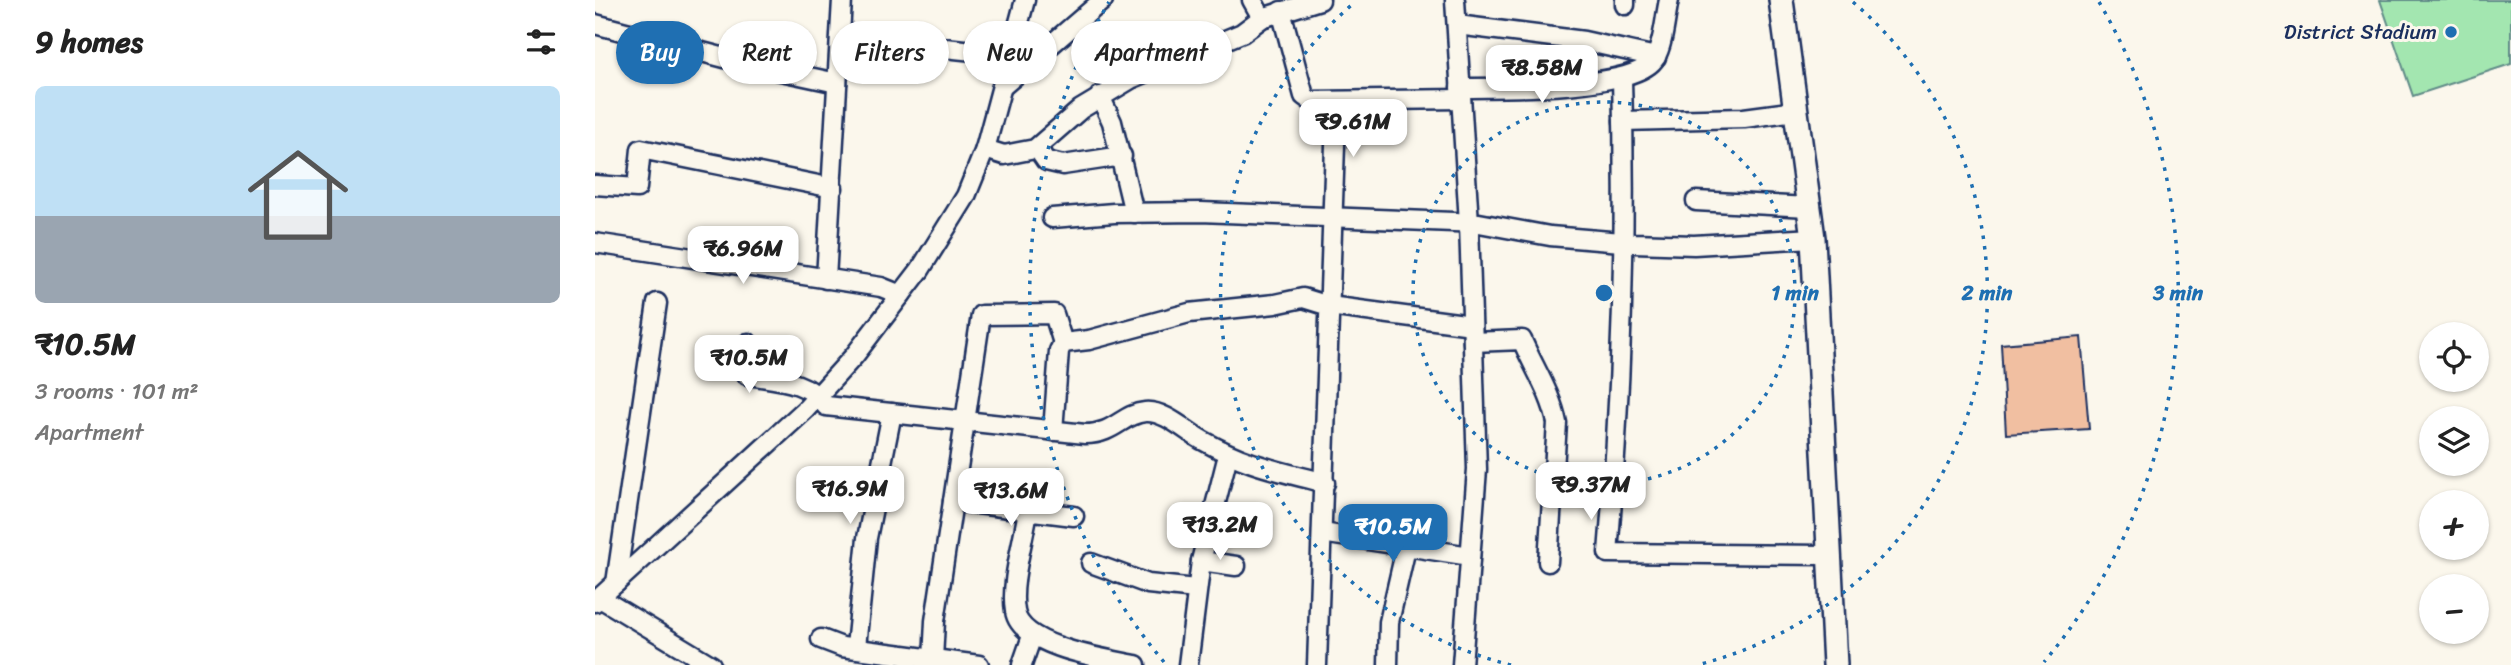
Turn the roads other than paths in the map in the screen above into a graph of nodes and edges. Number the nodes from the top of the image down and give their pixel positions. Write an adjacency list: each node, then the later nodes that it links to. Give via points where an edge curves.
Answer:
1 (842, 0): 11 (street)
2 (1025, 0): 12 (street)
3 (1103, 0): 19 (street)
4 (1252, 0): 10 (street)
5 (1319, 0): 9 (street)
6 (1455, 0): 14 (street)
7 (1669, 0): 15 (street)
8 (1781, 0): 23 (main road)
9 (1282, 11): 10 (street); 22 (street, via 1304,96 1311,102)
10 (1262, 18): 21 (street, via 1242,33)
11 (841, 21)
12 (1020, 21)
13 (595, 24): 17 (street)
14 (1457, 25): 15 (street, via 1584,41); 20 (street)
15 (1655, 57): 16 (street, via 1643,70)
16 (1622, 79): 20 (street); 24 (street)
17 (831, 82)
18 (837, 84): 29 (street)
19 (1003, 86): 26 (street)
20 (1461, 94): 22 (street); 35 (street)
21 (1100, 96): 25 (street); 27 (street)
22 (1332, 103): 33 (street, via 1335,145)
23 (1796, 111): 24 (street, via 1744,118); 31 (main road)
24 (1623, 121): 37 (street)
25 (1037, 148): 26 (street, via 1004,155); 27 (street, via 1046,161 1063,165)
26 (985, 149): 40 (street, via 966,195)
27 (1122, 156): 32 (street)
28 (595, 185): 29 (street, via 637,188 641,149)
29 (833, 188): 39 (street)
30 (1696, 201): 31 (street)
31 (1809, 207): 36 (main road)
32 (1134, 213): 33 (street); 34 (street)
33 (1330, 216): 35 (street); 42 (street)
34 (1052, 218)
35 (1469, 223): 37 (street); 43 (street)
36 (1813, 238): 37 (street); 57 (main road)
37 (1624, 242): 57 (street, via 1618,430 1608,553)
38 (595, 243): 39 (street)
39 (826, 279): 40 (street, via 881,287)
40 (901, 295): 46 (street)
41 (657, 303): 63 (street)
42 (1329, 306): 43 (street); 45 (street, via 1303,298 1216,309); 51 (street)
43 (1472, 334): 58 (street, via 1477,469); 60 (street, via 1522,340 1553,401 1557,423)
44 (748, 343): 46 (street, via 747,375 800,384)
45 (1063, 343): 48 (street, via 1053,314 981,315); 49 (street)
46 (819, 395): 47 (street, via 826,407); 63 (street)
47 (892, 413): 48 (street); 68 (street, via 867,538)
48 (968, 419): 49 (street); 52 (street)
49 (1052, 431): 50 (street, via 1102,434 1145,411 1159,414)
50 (1228, 455): 51 (street, via 1257,468); 59 (street)
51 (1325, 483): 55 (street)
52 (953, 500): 53 (street); 69 (street)
53 (1028, 510): 54 (street); 66 (street, via 1014,599 1015,614)
54 (1074, 516)
55 (1322, 533): 56 (street); 75 (street)
56 (1406, 548): 58 (street); 76 (street, via 1389,622)
57 (1827, 555): 78 (main road)
58 (1470, 556): 77 (street)
59 (1201, 561): 62 (street); 64 (street)
60 (1548, 562)
61 (1091, 563): 64 (street, via 1148,584)
62 (1236, 566)
63 (616, 583): 65 (street)
64 (1196, 589): 74 (street)
65 (597, 600): 70 (street)
66 (1031, 636): 72 (street); 73 (street)
67 (821, 639): 68 (street)
68 (856, 647): 69 (street)
69 (933, 660): 71 (street)
70 (711, 665)
71 (979, 665)
72 (1022, 665)
73 (1136, 665)
74 (1188, 665)
75 (1317, 665)
76 (1388, 665)
77 (1462, 665)
78 (1835, 665)

